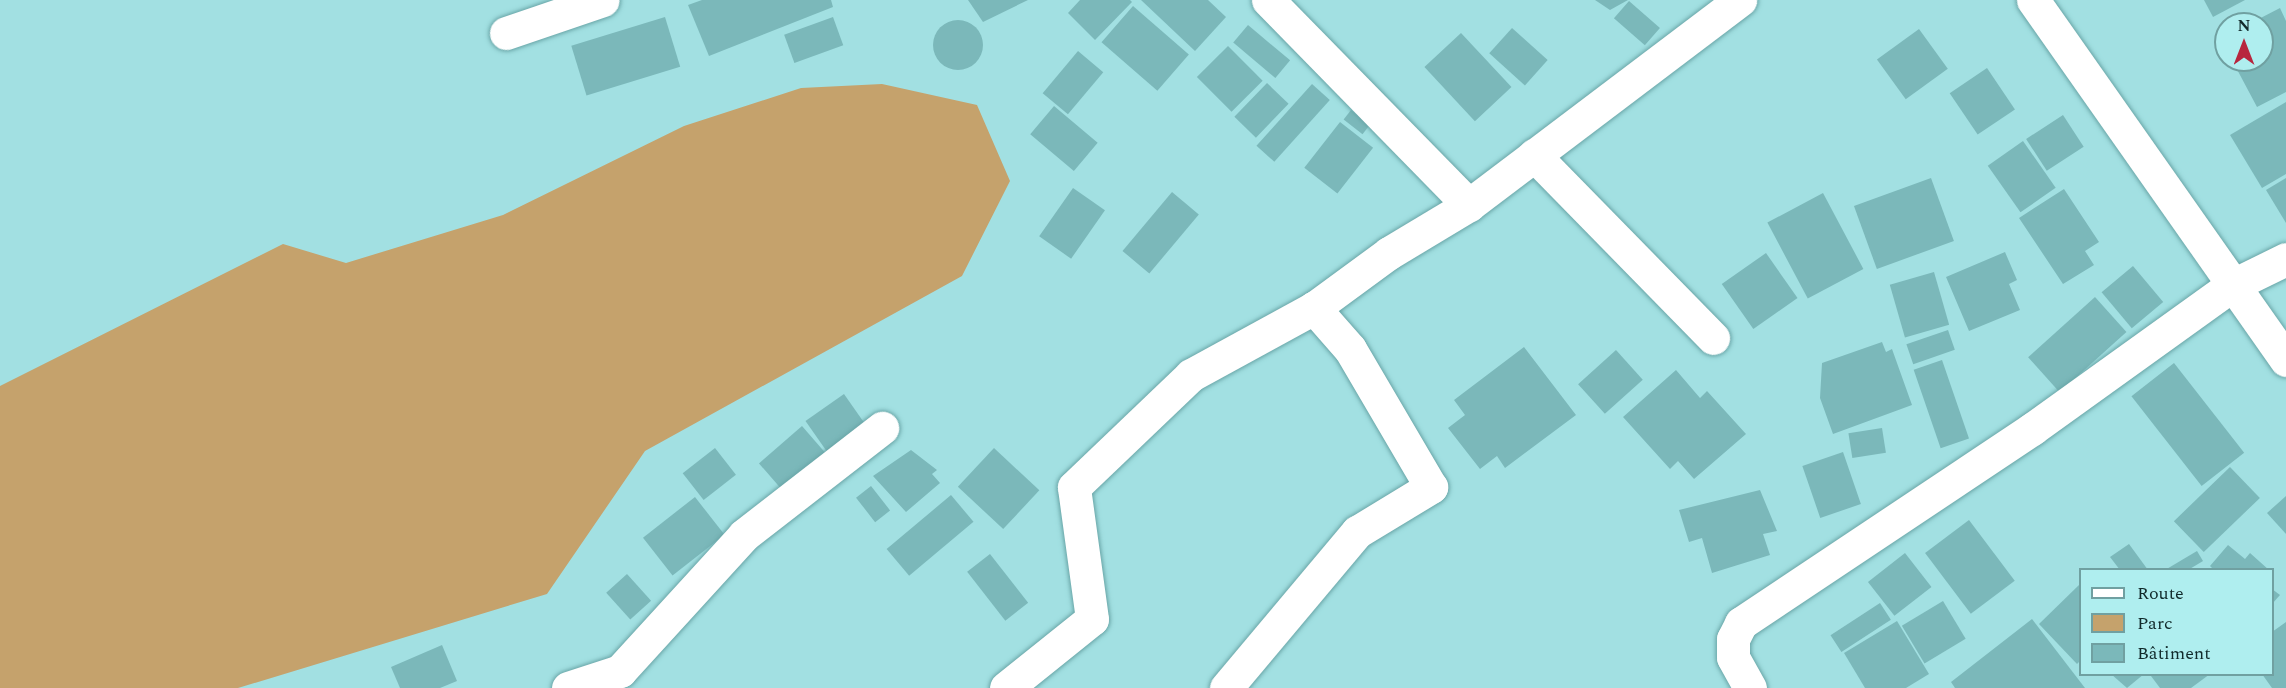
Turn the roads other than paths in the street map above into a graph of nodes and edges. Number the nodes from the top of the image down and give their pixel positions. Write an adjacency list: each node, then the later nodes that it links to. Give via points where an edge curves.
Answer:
1 (603, 0): 5 (street)
2 (1268, 0): 7 (street)
3 (1740, 0): 6 (street)
4 (2033, 0): 9 (street)
5 (506, 33)
6 (1534, 154): 7 (street); 11 (street)
7 (1469, 206): 10 (street, via 1389,253)
8 (2286, 259): 9 (street)
9 (2231, 286): 12 (street); 17 (street, via 2032,429 1742,623 1733,639 1733,657)
10 (1314, 308): 15 (street, via 1191,375 1074,487 1092,619); 16 (street, via 1350,349 1431,487 1357,532)
11 (1713, 338)
12 (2286, 360)
13 (882, 428): 14 (street, via 744,535 620,671)
14 (568, 688)
15 (1006, 688)
16 (1226, 688)
17 (1750, 688)

